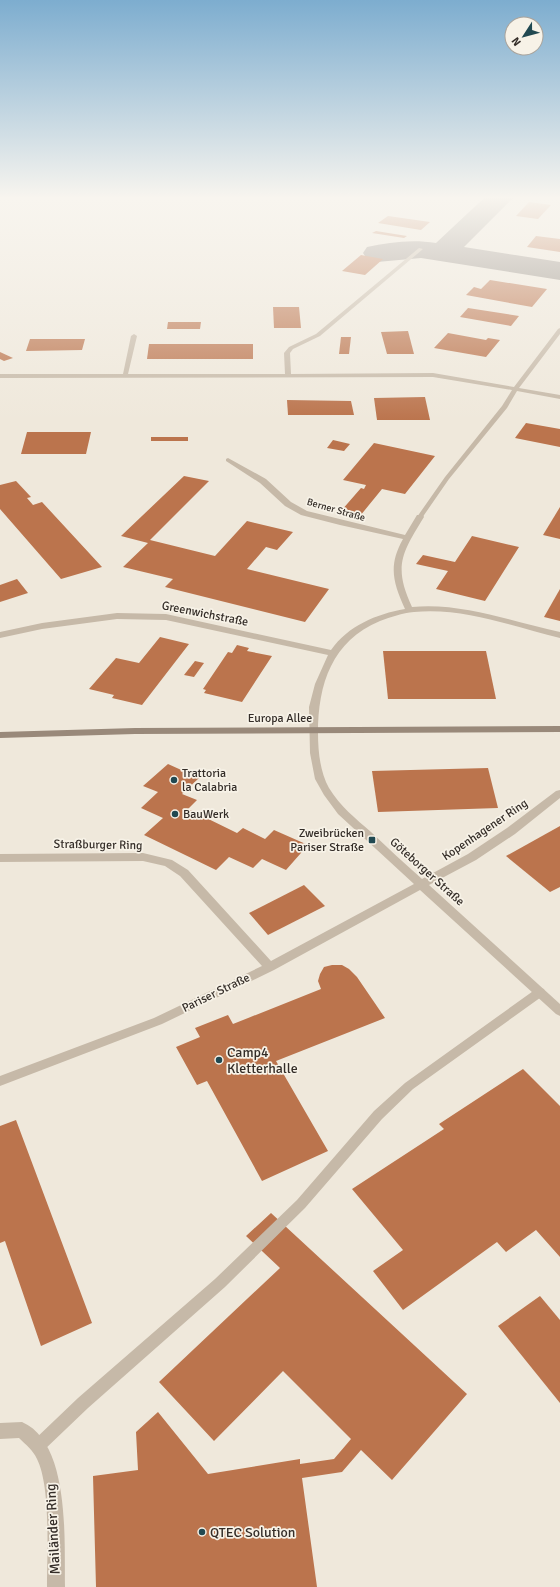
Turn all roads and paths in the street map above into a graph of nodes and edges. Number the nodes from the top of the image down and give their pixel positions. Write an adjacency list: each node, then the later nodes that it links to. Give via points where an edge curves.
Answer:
1 (393, 272): 6 (lane, via 318,335 291,348 287,353)
2 (560, 330): 7 (lane)
3 (134, 336): 5 (lane)
4 (0, 376): 5 (lane)
5 (125, 376): 6 (lane)
6 (288, 376): 7 (lane, via 433,375)
7 (515, 389): 8 (lane); 10 (lane, via 505,407 447,478)
8 (560, 398)
9 (228, 460): 11 (street, Berner Straße, via 263,481 288,504 304,513 340,524)
10 (420, 517): 11 (street)
11 (406, 538): 12 (street, via 397,571)
12 (409, 610): 13 (street, via 454,610); 15 (street, via 384,616 354,631 344,638)
13 (560, 635)
14 (0, 636): 15 (street, Greenwichstraße, via 42,626 117,616 166,617)
15 (332, 654): 17 (street, via 314,698)
16 (560, 729): 17 (main road, Europa Allee)
17 (313, 731): 18 (main road, Europa Allee, via 135,731); 21 (street, Göteborger Straße, via 320,780 330,798 342,812)
18 (0, 735)
19 (560, 793): 21 (street, Kopenhagener Ring, via 472,857)
20 (0, 858): 22 (street, Straßburger Ring, via 143,857 168,864 184,873)
21 (422, 884): 22 (street, Pariser Straße); 23 (street, Göteborger Straße)
22 (270, 967): 25 (street, Pariser Straße, via 158,1021)
23 (540, 992): 24 (street, Göteborger Straße); 27 (lane, via 409,1086 378,1115 301,1204 220,1283 83,1403)
24 (560, 1010)
25 (0, 1081)
26 (0, 1431): 27 (street, Mailänder Ring, via 22,1430)
27 (38, 1446): 28 (street, Mailänder Ring, via 49,1470 54,1502)
28 (56, 1587)

